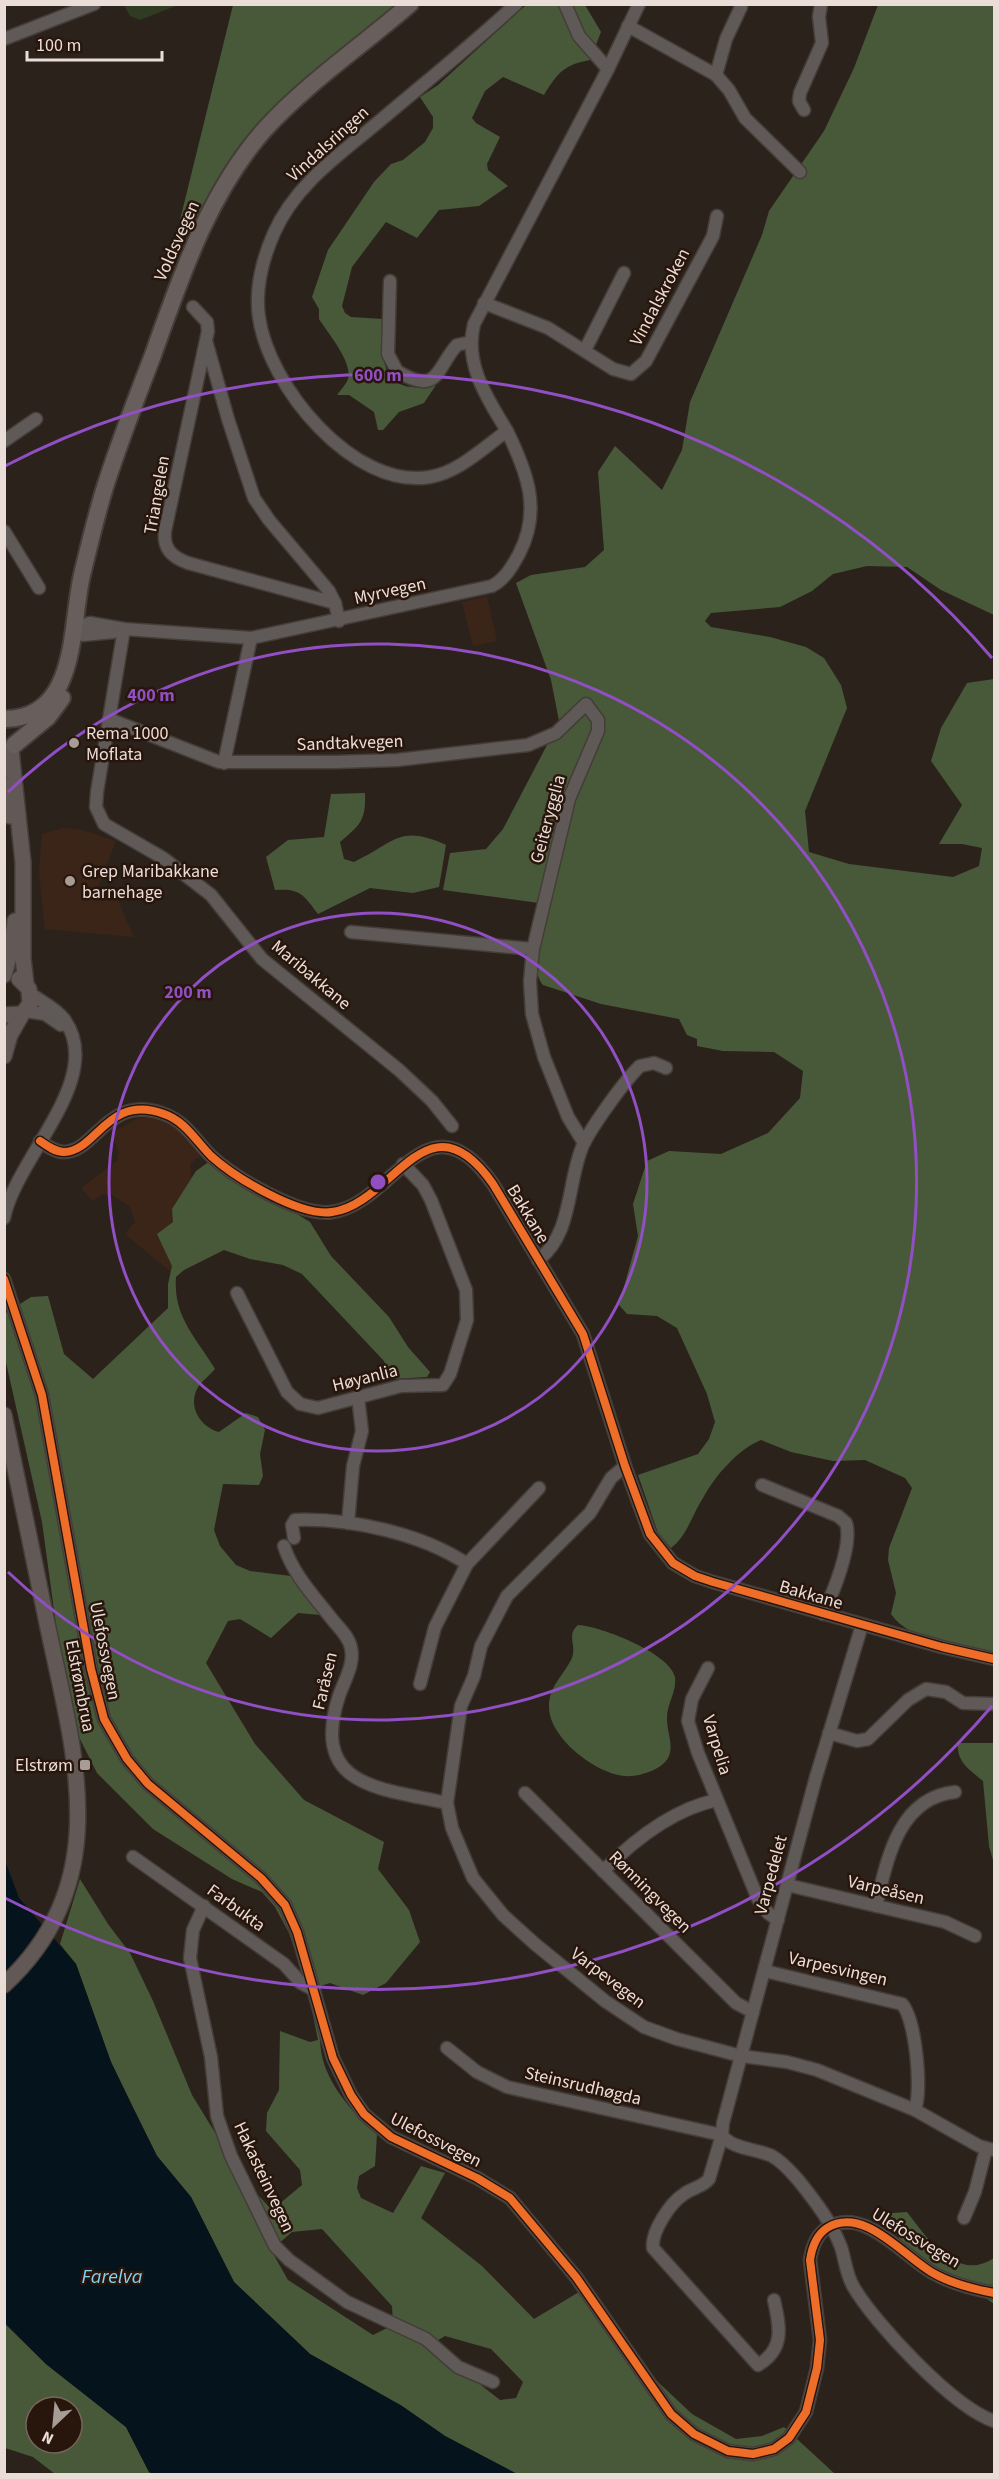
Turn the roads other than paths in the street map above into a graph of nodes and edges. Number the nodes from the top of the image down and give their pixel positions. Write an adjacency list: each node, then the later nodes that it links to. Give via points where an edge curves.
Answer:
1 (94, 4): 9 (street)
2 (410, 4): 29 (highway, Voldsvegen, via 277,117 222,190 173,298 98,509 82,573)
3 (516, 4): 23 (street, Vindalsringen, via 298,194 271,240 258,301 263,337 288,389 325,433 374,467 416,478 441,474)
4 (565, 4): 10 (street, via 579,36)
5 (639, 4): 8 (street)
6 (821, 4): 12 (street, via 822,43 800,93)
7 (741, 7): 11 (street, via 726,39)
8 (628, 26): 10 (street); 11 (street)
9 (4, 39)
10 (608, 69): 17 (street)
11 (716, 75): 13 (street, via 745,118)
12 (804, 110)
13 (800, 172)
14 (717, 216): 21 (street, Vindalskroken, via 706,250 643,366 631,374 622,373)
15 (624, 273): 21 (street)
16 (390, 281): 19 (street, via 388,354 397,371 420,381 433,378 457,345)
17 (484, 303): 19 (street); 21 (street, Vindalskroken, via 548,328)
18 (193, 307): 20 (street, Triangelen, via 207,322)
19 (471, 342): 23 (street, via 475,370)
20 (207, 343): 27 (street, Triangelen, via 254,498); 27 (street, Triangelen, via 165,531 166,548 174,557 188,562)
21 (585, 350)
22 (36, 419): 24 (street)
23 (507, 431): 28 (street, Myrvegen, via 532,496 526,538 508,572 484,589)
24 (4, 441)
25 (4, 531): 26 (street)
26 (39, 588)
27 (335, 603): 28 (street, Triangelen)
28 (339, 621): 31 (street, Myrvegen)
29 (80, 629): 30 (street, Myrvegen, via 107,634); 33 (highway, Voldsvegen, via 53,695 31,714); 35 (highway, Voldsvegen, via 74,673 60,702)
30 (124, 629): 31 (street, Myrvegen); 34 (street, Maribakkane)
31 (251, 638): 36 (street)
32 (586, 704): 36 (street, Sandtakvegen, via 555,733 516,747 397,760); 39 (street, Geiterygglia, via 598,720 598,731 571,790)
33 (4, 719): 35 (highway, via 14,730)
34 (110, 719): 36 (street, Sandtakvegen); 47 (street, Maribakkane, via 96,800 104,824 163,858 211,895 262,959 399,1070)
35 (10, 750): 41 (main road, via 23,862 23,958)
36 (224, 763)
37 (4, 786): 40 (main road, via 16,885 14,937)
38 (351, 932): 39 (street)
39 (533, 949): 49 (street, Geiterygglia, via 532,1014 568,1117)
40 (4, 977): 41 (main road, via 17,978)
41 (29, 989): 42 (main road, via 30,1004); 44 (street, via 65,1020)
42 (23, 1012): 43 (main road); 44 (street, via 45,1014); 45 (main road)
43 (4, 1015)
44 (72, 1038): 48 (street, via 76,1062 72,1084)
45 (4, 1056)
46 (666, 1068): 49 (street, via 654,1064 640,1066)
47 (452, 1125)
48 (40, 1141): 50 (street, Bakkane, via 54,1150 70,1152 122,1114 147,1110 162,1113 179,1122 211,1156 233,1171 293,1206 321,1213 360,1203); 51 (street, via 18,1180)
49 (584, 1143): 52 (street, via 557,1238)
50 (404, 1164): 52 (street, Bakkane, via 421,1152 437,1149 456,1151 473,1160 493,1184); 55 (street, Høyanlia, via 431,1200 466,1290 467,1320 443,1385 401,1386)
51 (4, 1218)
52 (538, 1260): 57 (street, Bakkane, via 583,1334)
53 (4, 1279): 82 (street, Ulefossvegen, via 38,1375 91,1669 104,1719 127,1760 148,1784 278,1895 292,1917)
54 (237, 1293): 55 (street, Høyanlia, via 295,1401 318,1408)
55 (358, 1397): 60 (street, via 362,1431 353,1466)
56 (4, 1414): 81 (main road, Elstrømbrua, via 72,1746 79,1799 77,1841 57,1913 34,1951)
57 (625, 1466): 62 (street, Bakkane, via 650,1534 673,1563 702,1578); 72 (street, Varpevegen, via 611,1478 590,1513 501,1604 464,1694)
58 (762, 1485): 62 (street, Bakkane, via 838,1516 846,1523 842,1562)
59 (539, 1488): 61 (street)
60 (348, 1523): 61 (street, via 437,1546); 72 (street, Faråsen, via 295,1520 289,1542 294,1571 346,1636 352,1650 335,1715 333,1746 339,1765 352,1777 373,1786)
61 (466, 1564): 66 (street, via 435,1628)
62 (824, 1614): 63 (street, Bakkane)
63 (862, 1625): 64 (street, Bakkane); 68 (street, Varpedelet)
64 (994, 1659)
65 (708, 1668): 71 (street, Varpelia, via 692,1700 688,1721)
66 (420, 1684)
67 (994, 1704): 68 (street, via 963,1702 946,1692 926,1689 908,1700 868,1739 857,1741)
68 (829, 1733): 75 (street, Varpedelet)
69 (955, 1792): 77 (street, via 934,1796 907,1821 891,1847)
70 (525, 1793): 74 (street, Rønningvegen)
71 (717, 1800): 74 (street, Varpelia, via 685,1809); 78 (street, Varpelia, via 758,1899)
72 (447, 1803): 85 (street, Varpevegen, via 454,1836 473,1878 503,1915 535,1944 636,2023)
73 (133, 1857): 76 (street, Farbukta)
74 (603, 1871): 83 (street, Rønningvegen, via 736,2003)
75 (787, 1885): 77 (street, Varpeåsen); 78 (street, Varpedelet)
76 (204, 1906): 82 (street, Farbukta, via 284,1964 305,1987); 93 (street, Hakasteinvegen, via 193,1930 190,1958 211,2056 217,2116 231,2156 275,2246 347,2302 426,2339 458,2367)
77 (876, 1906): 79 (street, Varpeåsen, via 956,1925)
78 (778, 1920): 80 (street, Varpedelet)
79 (975, 1936)
80 (765, 1971): 83 (street, Varpedelet); 86 (street, Varpesvingen, via 902,2004 911,2020 918,2096)
81 (4, 1985)
82 (314, 1990): 90 (street, Ulefossvegen, via 333,2058 364,2114 397,2141 510,2198 576,2277 671,2414 717,2447 739,2454 764,2453 784,2444 802,2421 813,2388 820,2340 811,2250 819,2235)
83 (753, 2013): 85 (street, Varpedelet)
84 (447, 2048): 87 (street, Steinsrudhøgda, via 477,2072 507,2087)
85 (741, 2056): 86 (street, Varpevegen, via 813,2069); 87 (street, Varpedelet)
86 (915, 2110): 88 (street, Varpevegen)
87 (722, 2135): 90 (street, via 784,2164); 92 (street, Varpedelet, via 709,2180 675,2202 656,2234 653,2248 758,2365 771,2356 779,2339)
88 (990, 2149): 89 (street)
89 (964, 2218)
90 (831, 2226): 91 (street, Ulefossvegen, via 860,2225 943,2278); 94 (street, via 850,2281 870,2309 944,2387)
91 (994, 2293)
92 (774, 2300)
93 (493, 2382)
94 (994, 2421)

